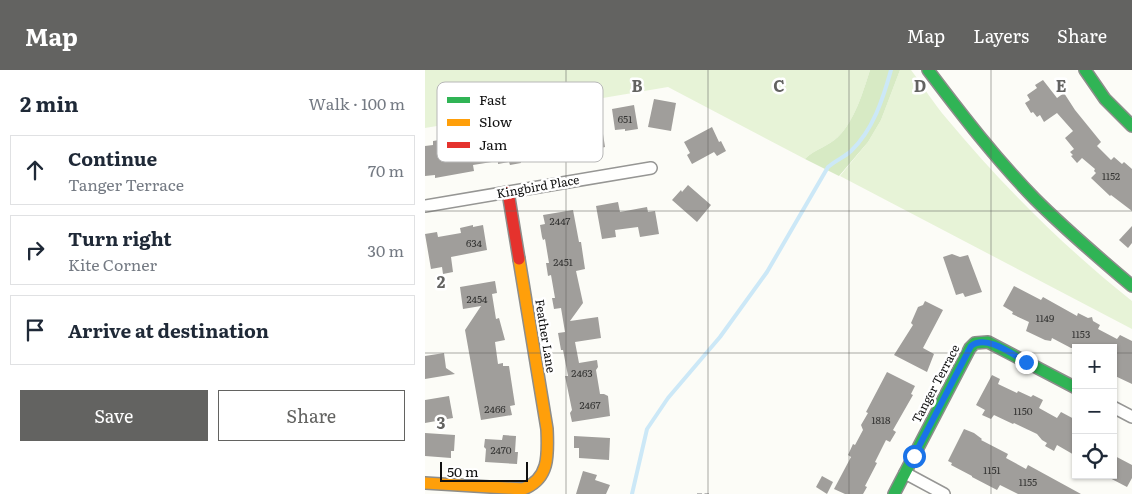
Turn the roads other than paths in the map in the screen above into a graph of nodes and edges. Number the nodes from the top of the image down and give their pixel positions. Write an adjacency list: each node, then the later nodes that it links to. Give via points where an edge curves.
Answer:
1 (928, 70): 7 (street, via 1023,186 1081,243)
2 (1085, 70): 3 (street, via 1105,99)
3 (1132, 126)
4 (651, 168): 5 (street, Kingbird Place)
5 (508, 192): 6 (street, Kingbird Place); 12 (street, Feather Lane, via 547,429 542,477 532,487 523,489)
6 (425, 206)
7 (1132, 286)
8 (1072, 386): 11 (street, Tanger Terrace, via 993,345 978,342 969,348)
9 (1117, 409): 10 (street)
10 (1132, 417)
11 (905, 473): 13 (street, Tanger Terrace); 14 (street)
12 (425, 483)
13 (894, 494)
14 (945, 494)

